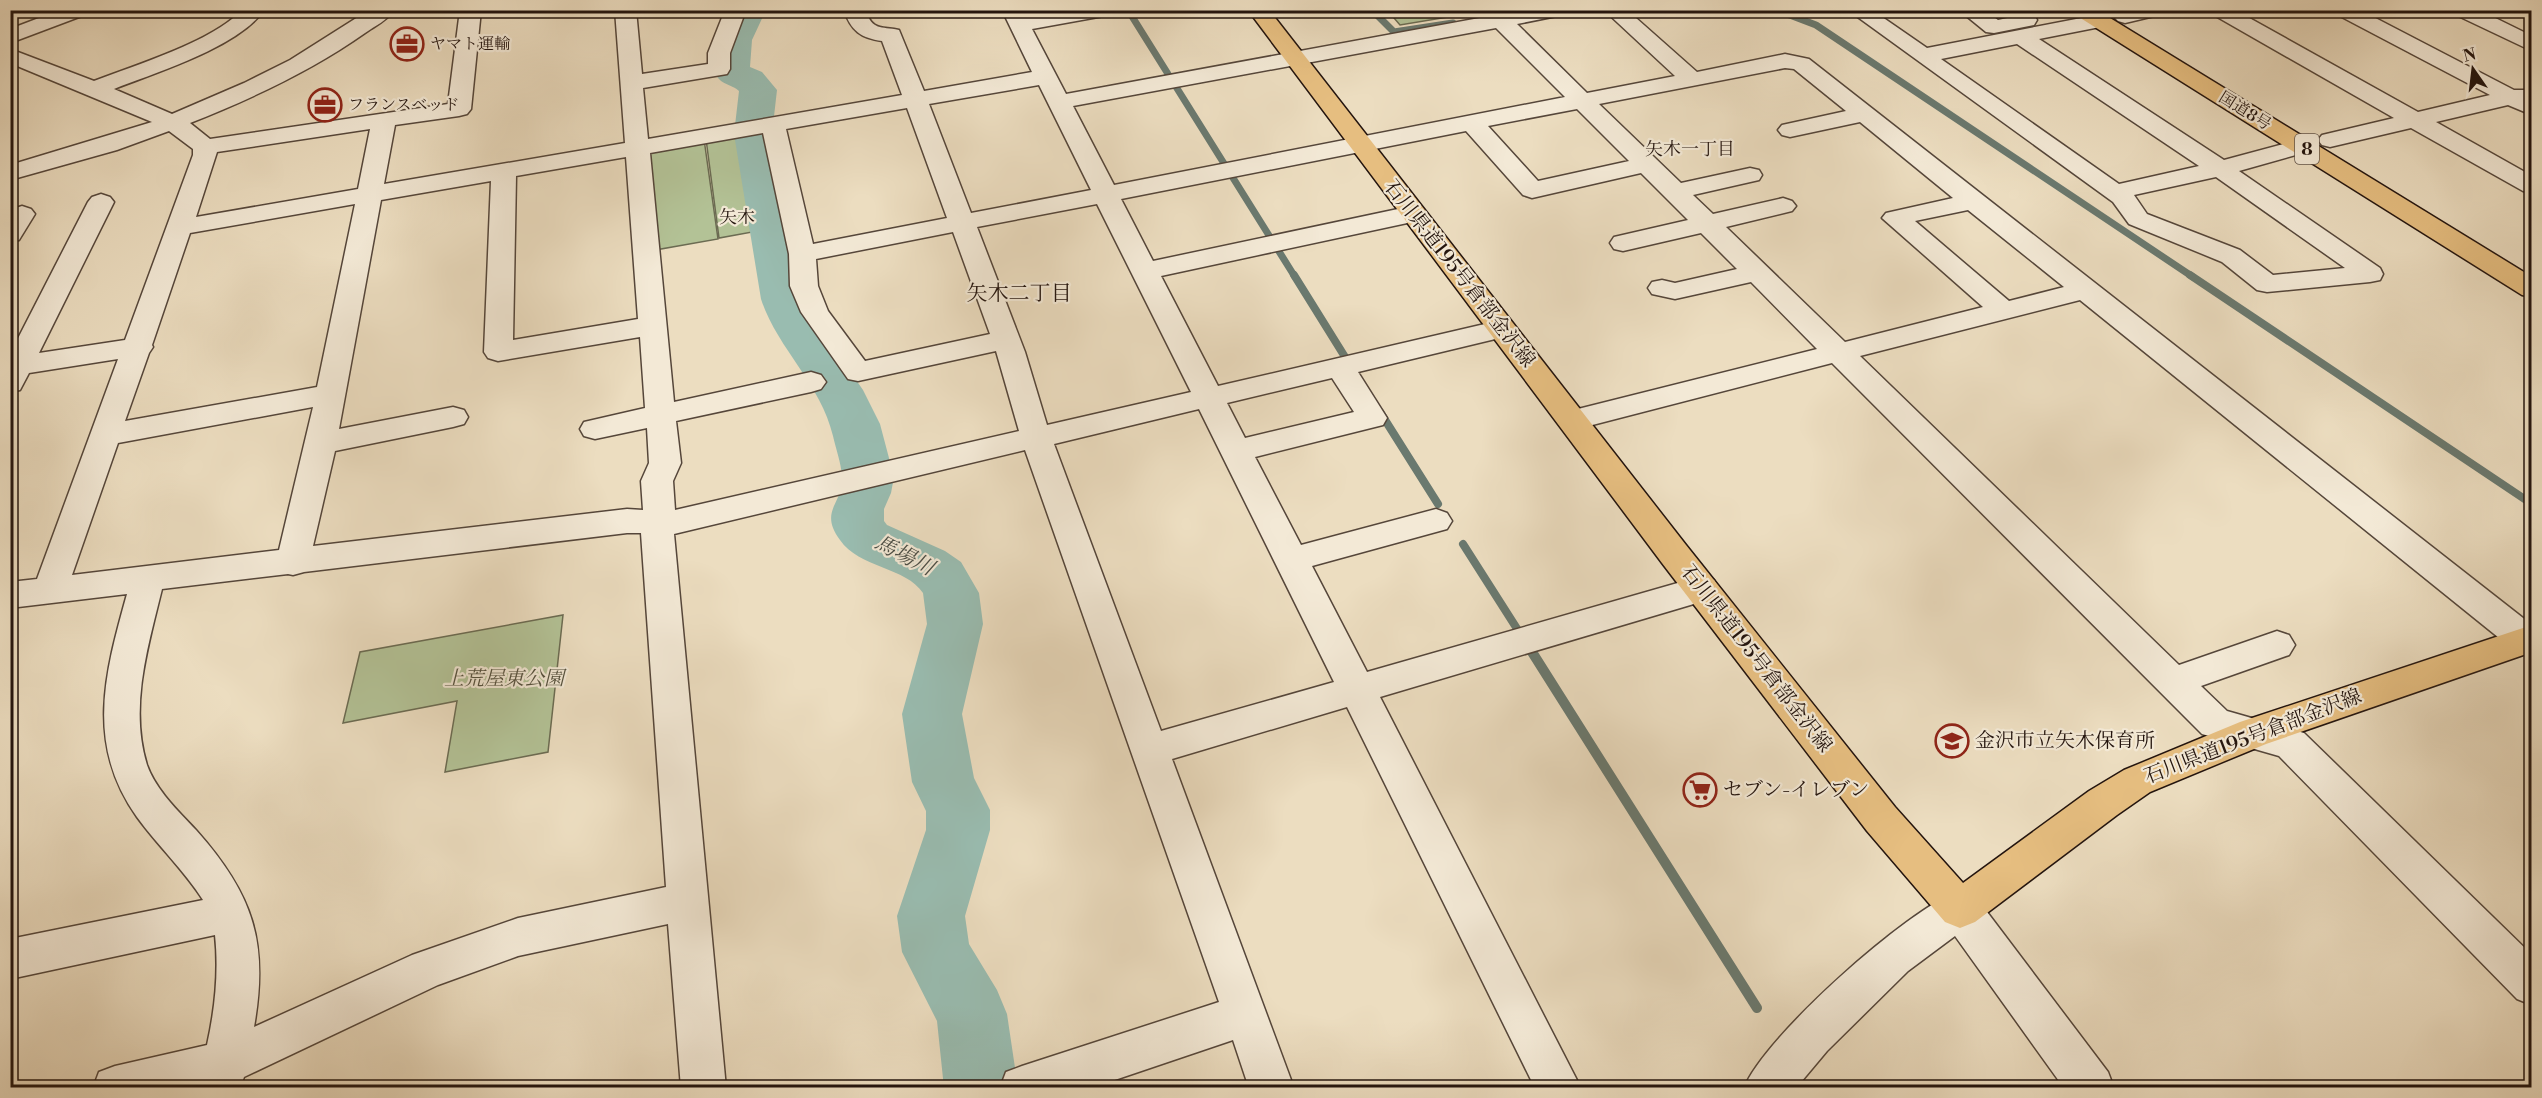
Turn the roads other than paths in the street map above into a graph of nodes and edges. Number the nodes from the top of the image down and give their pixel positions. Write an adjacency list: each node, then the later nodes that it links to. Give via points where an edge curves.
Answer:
1 (80, 10): 23 (street)
2 (254, 10): 31 (street, via 250,18 227,32)
3 (384, 10): 39 (street, via 306,60)
4 (471, 10): 37 (street, via 459,109)
5 (625, 10): 30 (street)
6 (736, 10): 30 (street, via 719,53 719,69)
7 (854, 10): 32 (street, via 859,26 868,33 891,35)
8 (1104, 10): 20 (street)
9 (1258, 10): 27 (main road, 石川県道195号倉部金沢線)
10 (1560, 10): 21 (street)
11 (1614, 10): 29 (street)
12 (1858, 10): 26 (street)
13 (1969, 10): 14 (street, via 1994,27)
14 (2072, 10)
15 (2156, 10): 19 (street)
16 (2219, 10): 38 (street)
17 (2343, 10): 33 (street)
18 (2461, 10): 24 (street)
19 (2105, 15): 22 (street); 43 (main road, 国道8号 / 8); 45 (main road, 国道8号 / 8)
20 (1015, 18): 28 (street)
21 (1501, 21): 27 (street); 34 (street)
22 (2020, 36): 26 (street); 49 (street)
23 (10, 37)
24 (2532, 45)
25 (10, 55): 31 (street)
26 (1923, 56): 55 (street)
27 (1295, 58): 35 (street); 44 (main road, 石川県道195号倉部金沢線)
28 (1045, 77): 32 (street); 35 (street)
29 (1692, 79): 34 (street); 36 (street, via 1785,61 1802,64)
30 (632, 83): 47 (street)
31 (94, 89): 39 (street)
32 (916, 99): 41 (street); 62 (street)
33 (2525, 100): 38 (street)
34 (1581, 101): 40 (street); 48 (street)
35 (1059, 102): 57 (street)
36 (1865, 114): 42 (street); 58 (street)
37 (384, 120): 46 (street); 56 (street)
38 (2417, 120): 43 (street); 53 (street)
39 (170, 122): 46 (street); 51 (street)
40 (1472, 123): 44 (street); 48 (street, via 1532,190)
41 (769, 124): 47 (street); 66 (street)
42 (1790, 130)
43 (2330, 140): 67 (main road, 国道8号 / 8)
44 (1361, 145): 57 (street); 61 (main road, 石川県道195号倉部金沢線)
45 (2302, 146): 49 (street); 71 (main road, 国道8号 / 8)
46 (205, 147): 64 (street, via 206,155)
47 (636, 147): 50 (street); 74 (street)
48 (1646, 165): 54 (street)
49 (2220, 169): 55 (street); 55 (street, via 2370,274 2267,284 2231,256 2138,219)
50 (504, 170): 56 (street); 74 (street, via 498,352)
51 (10, 173)
52 (1750, 175): 54 (street)
53 (2532, 186)
54 (1674, 192): 63 (street)
55 (2115, 192)
56 (370, 193): 64 (street); 82 (street)
57 (1105, 193): 62 (street); 68 (street)
58 (1973, 201): 72 (street); 73 (street, via 1895,218)
59 (101, 202): 80 (street)
60 (1783, 206): 63 (street)
61 (1413, 214): 68 (street); 75 (main road, 石川県道195号倉部金沢線)
62 (963, 223): 66 (street); 76 (street)
63 (1707, 224): 65 (street); 69 (street)
64 (181, 227): 77 (street)
65 (1623, 243)
66 (802, 254): 76 (street, via 804,286 815,312 858,372)
67 (2532, 262)
68 (1146, 272): 83 (street)
69 (1757, 273): 70 (street, via 1676,291); 78 (street)
70 (1662, 288)
71 (2532, 289)
72 (2085, 290): 73 (street); 100 (street)
73 (2003, 310): 78 (street)
74 (651, 326): 84 (street)
75 (1502, 329): 79 (street); 86 (main road, 石川県道195号倉部金沢線)
76 (1006, 340): 89 (street)
77 (139, 347): 80 (street); 88 (street)
78 (1839, 351): 86 (street); 102 (street)
79 (1346, 365): 83 (street); 91 (street, via 1372,418)
80 (13, 372)
81 (811, 382): 84 (street)
82 (330, 394): 88 (street); 90 (street)
83 (1209, 398): 89 (street); 91 (street)
84 (660, 414): 87 (street); 93 (street, via 665,463 657,481)
85 (453, 417): 90 (street)
86 (1572, 420): 97 (main road, 石川県道195号倉部金沢線)
87 (595, 429)
88 (107, 435): 98 (street)
89 (1036, 437): 93 (street, via 674,522); 105 (street)
90 (321, 443): 95 (street)
91 (1236, 451): 94 (street)
92 (1436, 521): 94 (street)
93 (658, 522): 95 (street, via 627,521); 106 (street)
94 (1290, 560): 103 (street)
95 (293, 563): 96 (street)
96 (148, 579): 98 (street); 108 (street, via 122,695 122,734 128,764 145,798 212,878)
97 (1702, 589): 103 (street); 107 (main road, 石川県道195号倉部金沢線, via 1881,819)
98 (50, 590): 99 (street)
99 (10, 595)
100 (2529, 639): 104 (main road, 石川県道195号倉部金沢線)
101 (2277, 645): 102 (street)
102 (2173, 681): 104 (street, via 2215,723)
103 (1355, 690): 105 (street); 117 (street)
104 (2253, 734): 107 (main road, 石川県道195号倉部金沢線, via 2137,781); 110 (street, via 2291,744)
105 (1149, 750): 111 (street)
106 (687, 901): 112 (street, via 518,937 427,969); 114 (street)
107 (1960, 909): 118 (street, via 1893,957 1811,1036); 119 (street)
108 (230, 913): 109 (street); 112 (street, via 239,988)
109 (10, 959)
110 (2532, 985)
111 (1245, 1015): 115 (street); 116 (street)
112 (222, 1075): 113 (street)
113 (115, 1088)
114 (704, 1088)
115 (1022, 1088)
116 (1272, 1088)
117 (1559, 1088)
118 (1766, 1088)
119 (2092, 1088)

